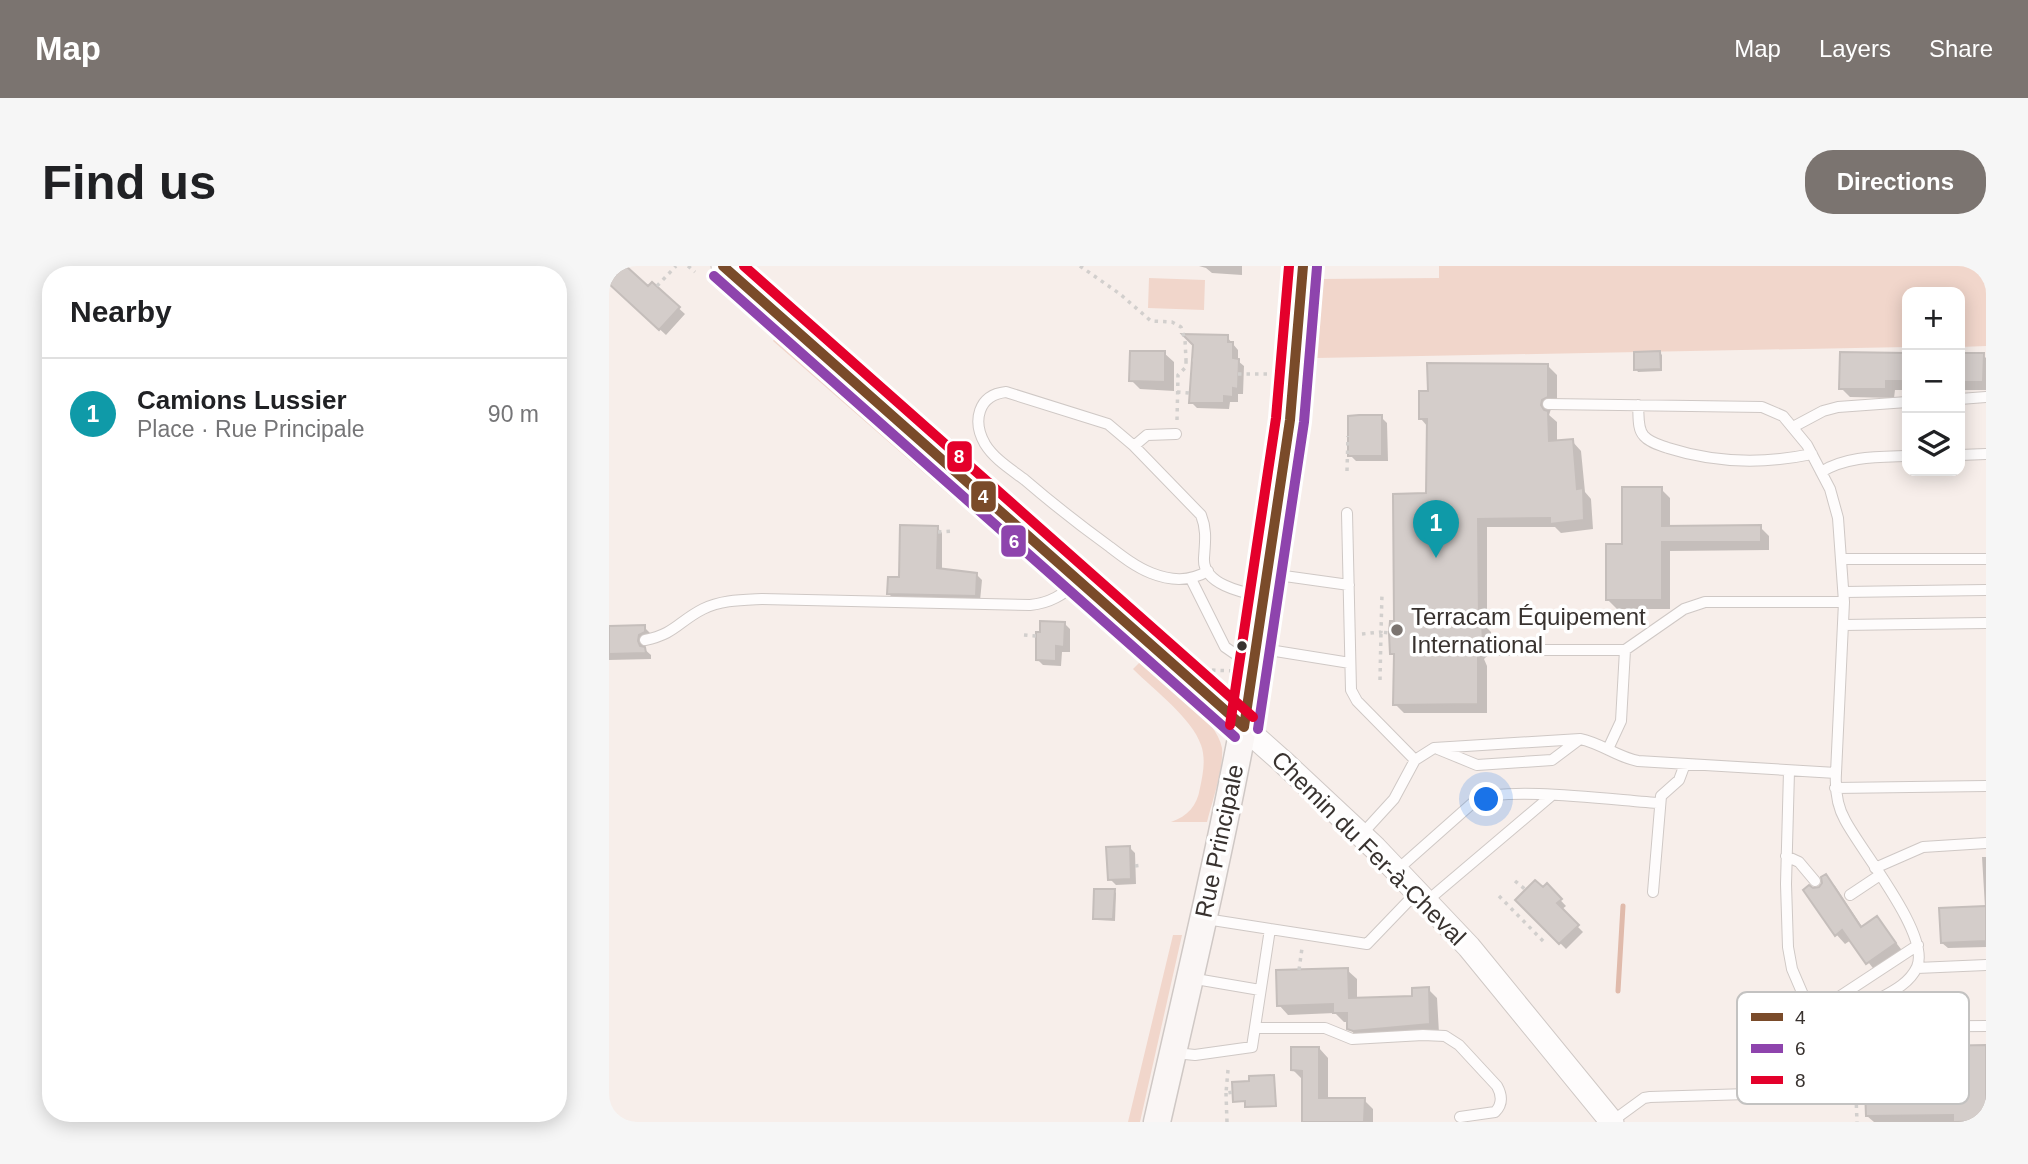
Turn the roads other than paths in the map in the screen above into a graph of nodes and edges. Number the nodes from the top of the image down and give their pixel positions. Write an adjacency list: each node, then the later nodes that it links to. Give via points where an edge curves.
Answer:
1 (723, 266): 21 (street, Chemin du Fer-à-Cheval)
2 (1303, 266): 22 (main road, Rue Principale, via 1290,419)
3 (1986, 397): 4 (lane)
4 (1965, 399)
5 (1902, 402): 8 (lane, via 1838,407)
6 (1548, 404): 7 (lane)
7 (1639, 405): 8 (lane, via 1762,407 1783,416); 11 (lane, via 1644,436 1691,456 1728,461 1783,460)
8 (1793, 427): 11 (lane)
9 (1177, 429): 10 (lane, via 1147,435)
10 (1134, 446): 19 (lane, via 1201,515); 20 (lane, via 1108,424 1024,396 997,393 979,408 979,431 986,446 1079,525 1138,568)
11 (1812, 454): 15 (lane)
12 (1986, 454): 13 (lane)
13 (1965, 455)
14 (1902, 456): 15 (lane, via 1851,460)
15 (1821, 472): 17 (lane, via 1839,517)
16 (1347, 513): 23 (lane)
17 (1842, 559): 18 (lane); 25 (lane)
18 (1986, 559)
19 (1208, 571): 20 (lane); 22 (lane, via 1233,589)
20 (1191, 579): 31 (lane, via 1225,648 1238,656)
21 (1078, 581): 28 (lane, via 1062,595 1030,605 965,599 726,602 694,614 667,634); 33 (street, Chemin du Fer-à-Cheval)
22 (1267, 585): 23 (lane); 31 (main road, Rue Principale)
23 (1349, 585): 32 (lane)
24 (1986, 590): 25 (lane)
25 (1844, 597): 27 (lane); 30 (lane, via 1705,602 1683,610)
26 (1986, 623): 27 (lane)
27 (1843, 625): 40 (lane)
28 (645, 640)
29 (1483, 650): 30 (lane)
30 (1625, 650): 36 (lane, via 1621,721)
31 (1256, 652): 32 (lane); 33 (main road, Rue Principale)
32 (1350, 663): 37 (lane, via 1349,682 1357,701)
33 (1244, 727): 45 (street, Chemin du Fer-à-Cheval); 54 (main road, Rue Principale)
34 (1580, 739): 35 (lane); 35 (lane, via 1552,760 1477,765); 36 (lane)
35 (1434, 748): 37 (lane)
36 (1608, 749): 38 (lane, via 1628,759)
37 (1415, 760): 45 (lane, via 1394,799)
38 (1685, 764): 39 (lane); 44 (lane, via 1679,780 1664,792)
39 (1789, 771): 40 (lane); 47 (lane)
40 (1836, 774): 42 (lane)
41 (1986, 786): 42 (lane)
42 (1835, 788): 49 (lane, via 1844,819)
43 (1551, 796): 44 (lane); 48 (lane, via 1483,796); 53 (lane)
44 (1660, 803): 51 (lane)
45 (1361, 835): 48 (street, Chemin du Fer-à-Cheval)
46 (1986, 843): 49 (lane, via 1923,846)
47 (1786, 856): 50 (lane, via 1799,862); 61 (lane, via 1788,947)
48 (1397, 870): 53 (street, Chemin du Fer-à-Cheval)
49 (1878, 871): 52 (lane); 56 (lane)
50 (1815, 881)
51 (1653, 892)
52 (1850, 895)
53 (1422, 896): 55 (lane, via 1367,944); 69 (street, Chemin du Fer-à-Cheval, via 1500,983)
54 (1202, 919): 55 (lane); 59 (main road, Rue Principale)
55 (1270, 929): 60 (lane)
56 (1918, 945): 58 (lane); 62 (lane)
57 (1986, 965): 58 (lane)
58 (1917, 968): 63 (lane)
59 (1189, 978): 60 (lane); 65 (main road, Rue Principale)
60 (1260, 990): 64 (lane)
61 (1801, 992)
62 (1847, 992)
63 (1890, 992)
64 (1255, 1028): 65 (lane, via 1252,1047 1195,1055); 67 (lane, via 1325,1028 1352,1039 1423,1030 1445,1036 1455,1041 1500,1093 1501,1104 1495,1112)
65 (1172, 1053): 68 (main road, Rue Principale)
66 (1737, 1094): 69 (lane, via 1644,1098)
67 (1460, 1116)
68 (1157, 1122)
69 (1612, 1122)

